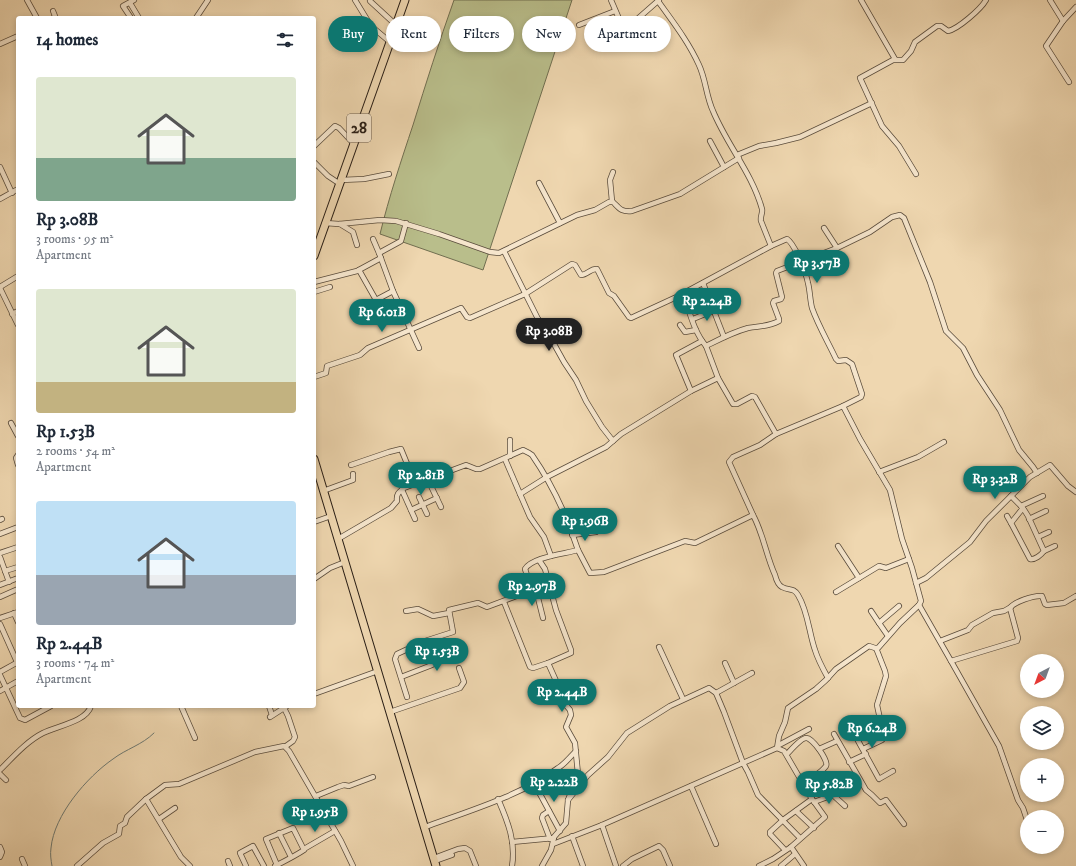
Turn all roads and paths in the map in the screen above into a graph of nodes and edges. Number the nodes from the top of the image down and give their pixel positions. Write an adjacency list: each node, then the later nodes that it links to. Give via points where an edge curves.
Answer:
1 (27, 0): 15 (street)
2 (208, 0): 19 (street)
3 (355, 0): 25 (street, via 371,26)
4 (405, 0): 21 (highway, 28)
5 (612, 0): 13 (street)
6 (861, 0): 28 (street)
7 (986, 0): 28 (street, via 955,29 948,31 937,26 915,42 903,60)
8 (1050, 0): 22 (street)
9 (130, 1): 17 (street, via 123,6); 18 (street)
10 (370, 1): 20 (street)
11 (658, 1): 13 (street, via 626,29 623,28); 34 (street, via 687,42 700,66 713,112)
12 (1076, 7): 22 (street)
13 (615, 11): 23 (street)
14 (53, 12): 16 (street)
15 (36, 16)
16 (55, 16)
17 (130, 16)
18 (138, 16)
19 (197, 16)
20 (386, 16)
21 (399, 16)
22 (1063, 22): 29 (street, via 1046,48)
23 (579, 26)
24 (16, 37): 26 (street)
25 (386, 39)
26 (0, 44)
27 (386, 52): 33 (highway, 28)
28 (895, 59): 30 (street, via 860,78)
29 (1069, 82)
30 (872, 103): 34 (street, via 800,137 759,146); 40 (street, via 882,126 899,146)
31 (710, 141): 37 (street)
32 (316, 144): 33 (street, via 336,126)
33 (354, 144): 41 (highway, 28)
34 (738, 157): 37 (street); 54 (street, via 759,199 763,211 761,221)
35 (316, 164): 41 (street, via 328,176)
36 (0, 167): 44 (street)
37 (724, 167): 46 (street, via 680,194 632,211 623,212)
38 (612, 172): 46 (street)
39 (389, 174): 41 (street)
40 (916, 174)
41 (341, 182): 47 (highway, 28)
42 (539, 183): 49 (street)
43 (16, 191): 44 (street)
44 (12, 193): 45 (street)
45 (0, 198)
46 (612, 201): 49 (street)
47 (325, 223): 50 (street); 56 (highway, 28)
48 (406, 223): 50 (street, via 388,220); 57 (street, via 494,253); 58 (street, via 401,241)
49 (560, 223): 57 (street)
50 (340, 224): 53 (street, via 353,232)
51 (824, 228): 55 (street)
52 (373, 238): 58 (street)
53 (357, 245)
54 (772, 246): 59 (street, via 789,240); 63 (street)
55 (837, 248): 59 (street); 100 (street, via 870,232 892,217 902,215 930,282 946,331 963,348 1000,410 1019,450)
56 (316, 250)
57 (504, 251): 68 (street)
58 (380, 255): 60 (street); 67 (street)
59 (801, 261): 82 (street, via 776,272 782,297 773,303 779,321); 89 (street, via 808,280 815,315 836,359 846,360 852,364 862,393 861,397)
60 (359, 270): 62 (street); 70 (street)
61 (16, 277): 64 (street)
62 (316, 281)
63 (703, 283): 69 (street); 72 (street)
64 (0, 287): 74 (street)
65 (330, 287): 66 (street)
66 (316, 291)
67 (393, 291): 70 (street); 79 (street)
68 (525, 294): 69 (street, via 572,264 581,275 597,269 609,293 631,318); 76 (street); 79 (street, via 470,318 461,308)
69 (683, 294): 75 (street)
70 (376, 300): 71 (street)
71 (359, 309)
72 (715, 310): 75 (street); 82 (street)
73 (16, 312): 74 (street)
74 (12, 314): 77 (street)
75 (693, 319): 80 (street)
76 (538, 320): 81 (street); 94 (street)
77 (16, 321)
78 (680, 325): 80 (street, via 685,332)
79 (410, 329): 85 (street); 86 (street, via 368,348 360,355 326,367 326,373)
80 (696, 330): 83 (street)
81 (519, 331)
82 (724, 337): 84 (street)
83 (702, 341): 84 (street); 88 (street, via 676,355)
84 (706, 346): 87 (street)
85 (419, 348)
86 (316, 376)
87 (718, 378): 88 (street); 92 (street, via 733,404 754,397)
88 (691, 391): 94 (street)
89 (843, 406): 92 (street); 99 (street)
90 (11, 422): 91 (street)
91 (16, 432)
92 (776, 434): 121 (street, via 755,448 733,457 729,462)
93 (510, 440): 96 (street)
94 (613, 441): 102 (street)
95 (944, 442): 99 (street, via 918,458)
96 (507, 457): 102 (street, via 523,450 529,453); 103 (street, via 480,469 464,465); 108 (street)
97 (316, 465): 106 (highway)
98 (351, 465): 103 (street, via 401,449)
99 (879, 472): 143 (street, via 890,490)
100 (1037, 473): 107 (street, via 1050,465); 109 (street)
101 (353, 474): 106 (street, via 353,480)
102 (547, 477): 108 (street); 132 (street)
103 (415, 483): 105 (street)
104 (430, 484): 113 (street)
105 (402, 490): 112 (street); 114 (street, via 397,495)
106 (324, 491): 122 (highway)
107 (1076, 492)
108 (520, 494): 141 (street, via 530,517 544,537)
109 (1011, 496): 117 (street); 152 (street, via 983,524 970,542 926,578)
110 (1043, 496): 117 (street)
111 (419, 497): 115 (street)
112 (406, 498): 114 (street); 118 (street)
113 (437, 498): 115 (street); 116 (street)
114 (397, 501): 134 (street, via 376,518)
115 (422, 505): 118 (street); 120 (street)
116 (441, 507)
117 (1022, 507): 125 (street); 127 (street)
118 (411, 510): 124 (street)
119 (1046, 511): 125 (street)
120 (427, 514)
121 (753, 515): 138 (street, via 695,543 685,541 604,572 589,572); 186 (street, via 779,584 793,589 798,594 814,650)
122 (331, 516): 126 (street); 134 (highway)
123 (1007, 516): 127 (street)
124 (415, 519)
125 (1030, 519): 133 (street)
126 (316, 521)
127 (1011, 522): 139 (street, via 1030,559)
128 (16, 528): 131 (street)
129 (596, 532): 132 (street)
130 (1049, 532): 133 (street)
131 (0, 534)
132 (572, 535): 138 (street)
133 (1038, 537): 139 (street)
134 (338, 539): 145 (highway)
135 (838, 546): 149 (street)
136 (1055, 546): 139 (street)
137 (16, 548): 140 (street)
138 (578, 550): 141 (street)
139 (1044, 551)
140 (0, 553)
141 (551, 556): 144 (street)
142 (0, 557): 147 (street)
143 (908, 558): 149 (street, via 886,568 879,566); 152 (street)
144 (539, 560): 154 (street, via 525,568); 179 (street, via 545,569 571,651)
145 (345, 562): 148 (street); 182 (highway)
146 (16, 568): 147 (street)
147 (5, 571): 151 (street)
148 (316, 578)
149 (859, 578): 156 (street)
150 (16, 579): 151 (street)
151 (9, 582): 153 (street)
152 (916, 583): 160 (street, via 921,600)
153 (0, 585)
154 (531, 589): 159 (street); 168 (street, via 537,594)
155 (16, 591): 158 (street)
156 (836, 592)
157 (1076, 596): 162 (street, via 1064,604 1047,605 1039,595 1026,598)
158 (0, 597)
159 (504, 602): 166 (street, via 485,608 478,603 453,608); 179 (street, via 530,667)
160 (919, 605): 171 (street); 173 (street)
161 (899, 606): 169 (street)
162 (1011, 607): 173 (street, via 993,613 968,630); 177 (street, via 1018,638 1016,641)
163 (406, 611): 166 (street, via 418,609 433,616)
164 (870, 611): 169 (street)
165 (16, 612): 167 (street)
166 (449, 613): 172 (street, via 453,632)
167 (0, 618)
168 (543, 618)
169 (880, 623): 171 (street)
170 (0, 624): 176 (street)
171 (888, 636): 175 (street)
172 (425, 641): 185 (street, via 396,655); 185 (street, via 431,654 432,665)
173 (940, 641): 177 (street)
174 (659, 647): 194 (street)
175 (876, 648): 186 (street, via 867,646); 204 (street, via 886,676 877,705 880,719)
176 (16, 658)
177 (951, 661): 235 (street, via 999,746)
178 (16, 663): 183 (street)
179 (548, 663): 213 (street, via 570,710 571,715 566,727)
180 (725, 663): 188 (street)
181 (459, 668): 201 (street, via 464,682 460,688)
182 (378, 671): 191 (street); 201 (highway)
183 (0, 673): 189 (street)
184 (752, 673): 188 (street)
185 (400, 677): 193 (street)
186 (828, 678): 210 (street, via 788,708)
187 (16, 682): 189 (street)
188 (734, 683): 192 (street)
189 (6, 687): 190 (street); 195 (street, via 22,719 25,720)
190 (0, 691)
191 (316, 693)
192 (716, 693): 194 (street, via 706,688); 217 (street)
193 (406, 697)
194 (683, 698): 231 (street, via 623,736 613,751 588,775)
195 (47, 708)
196 (90, 708): 218 (street, via 84,716 41,734)
197 (182, 708): 206 (street)
198 (269, 708): 199 (street, via 271,716)
199 (284, 708)
200 (286, 708): 209 (street, via 295,737)
201 (390, 712): 242 (highway)
202 (851, 728): 204 (street)
203 (809, 729): 210 (street)
204 (854, 733): 212 (street)
205 (834, 734): 208 (street)
206 (195, 738)
207 (882, 740): 212 (street)
208 (837, 741): 211 (street); 216 (street)
209 (286, 746): 228 (street); 229 (street, via 255,752 179,784 165,785)
210 (778, 746): 214 (street); 217 (street)
211 (819, 749): 214 (street, via 811,739 803,738); 222 (street, via 827,764)
212 (863, 749): 215 (street)
213 (576, 751): 225 (street, via 558,768); 231 (street, via 578,774)
214 (787, 754): 226 (street)
215 (866, 754): 216 (street); 219 (street, via 879,779)
216 (849, 762): 224 (street)
217 (743, 764): 227 (street); 239 (street, via 758,795)
218 (0, 770)
219 (893, 771)
220 (0, 774): 223 (street)
221 (372, 777): 228 (street)
222 (810, 779): 224 (street, via 830,774 843,790); 226 (street)
223 (6, 780)
224 (860, 782): 240 (street, via 880,803 886,800)
225 (534, 783): 230 (street); 236 (street)
226 (803, 784): 232 (street)
227 (691, 786): 241 (street); 251 (street)
228 (316, 796): 244 (street)
229 (146, 799): 238 (street); 265 (street, via 119,826 119,834 103,843)
230 (498, 799): 242 (street); 250 (street)
231 (568, 800): 245 (street, via 566,823)
232 (813, 800): 233 (street, via 831,795); 237 (street); 243 (street, via 825,817)
233 (846, 806)
234 (175, 808): 238 (street)
235 (1024, 810)
236 (549, 811): 245 (street); 249 (street, via 542,818)
237 (796, 811): 239 (street); 243 (street)
238 (159, 819): 266 (street, via 181,857)
239 (782, 820): 248 (street); 255 (street, via 770,834)
240 (904, 824)
241 (602, 825): 247 (street); 275 (street)
242 (425, 827): 261 (highway)
243 (814, 828): 248 (street)
244 (335, 831): 254 (street); 270 (street)
245 (560, 831): 249 (street)
246 (280, 833): 254 (street, via 294,828); 258 (street); 263 (street, via 266,840)
247 (572, 836): 249 (street); 274 (street)
248 (800, 838): 253 (street)
249 (552, 840): 250 (street); 273 (street, via 549,855)
250 (512, 842): 272 (street)
251 (716, 844)
252 (0, 847): 257 (street)
253 (791, 847): 255 (street); 256 (street)
254 (304, 849): 258 (street)
255 (785, 850): 278 (street)
256 (795, 854): 279 (street); 280 (street)
257 (0, 857)
258 (291, 857): 263 (street)
259 (22, 859): 264 (street)
260 (228, 861): 267 (street)
261 (435, 862): 271 (street, via 458,849 466,848)
262 (630, 864): 276 (street); 277 (street, via 659,846)
263 (276, 865)
264 (25, 866)
265 (77, 866)
266 (190, 866)
267 (230, 866)
268 (246, 866): 269 (street, via 240,853 254,846)
269 (264, 866)
270 (353, 866)
271 (476, 866)
272 (512, 866)
273 (542, 866)
274 (583, 866)
275 (616, 866)
276 (623, 866)
277 (670, 866)
278 (759, 866)
279 (781, 866)
280 (804, 866)

